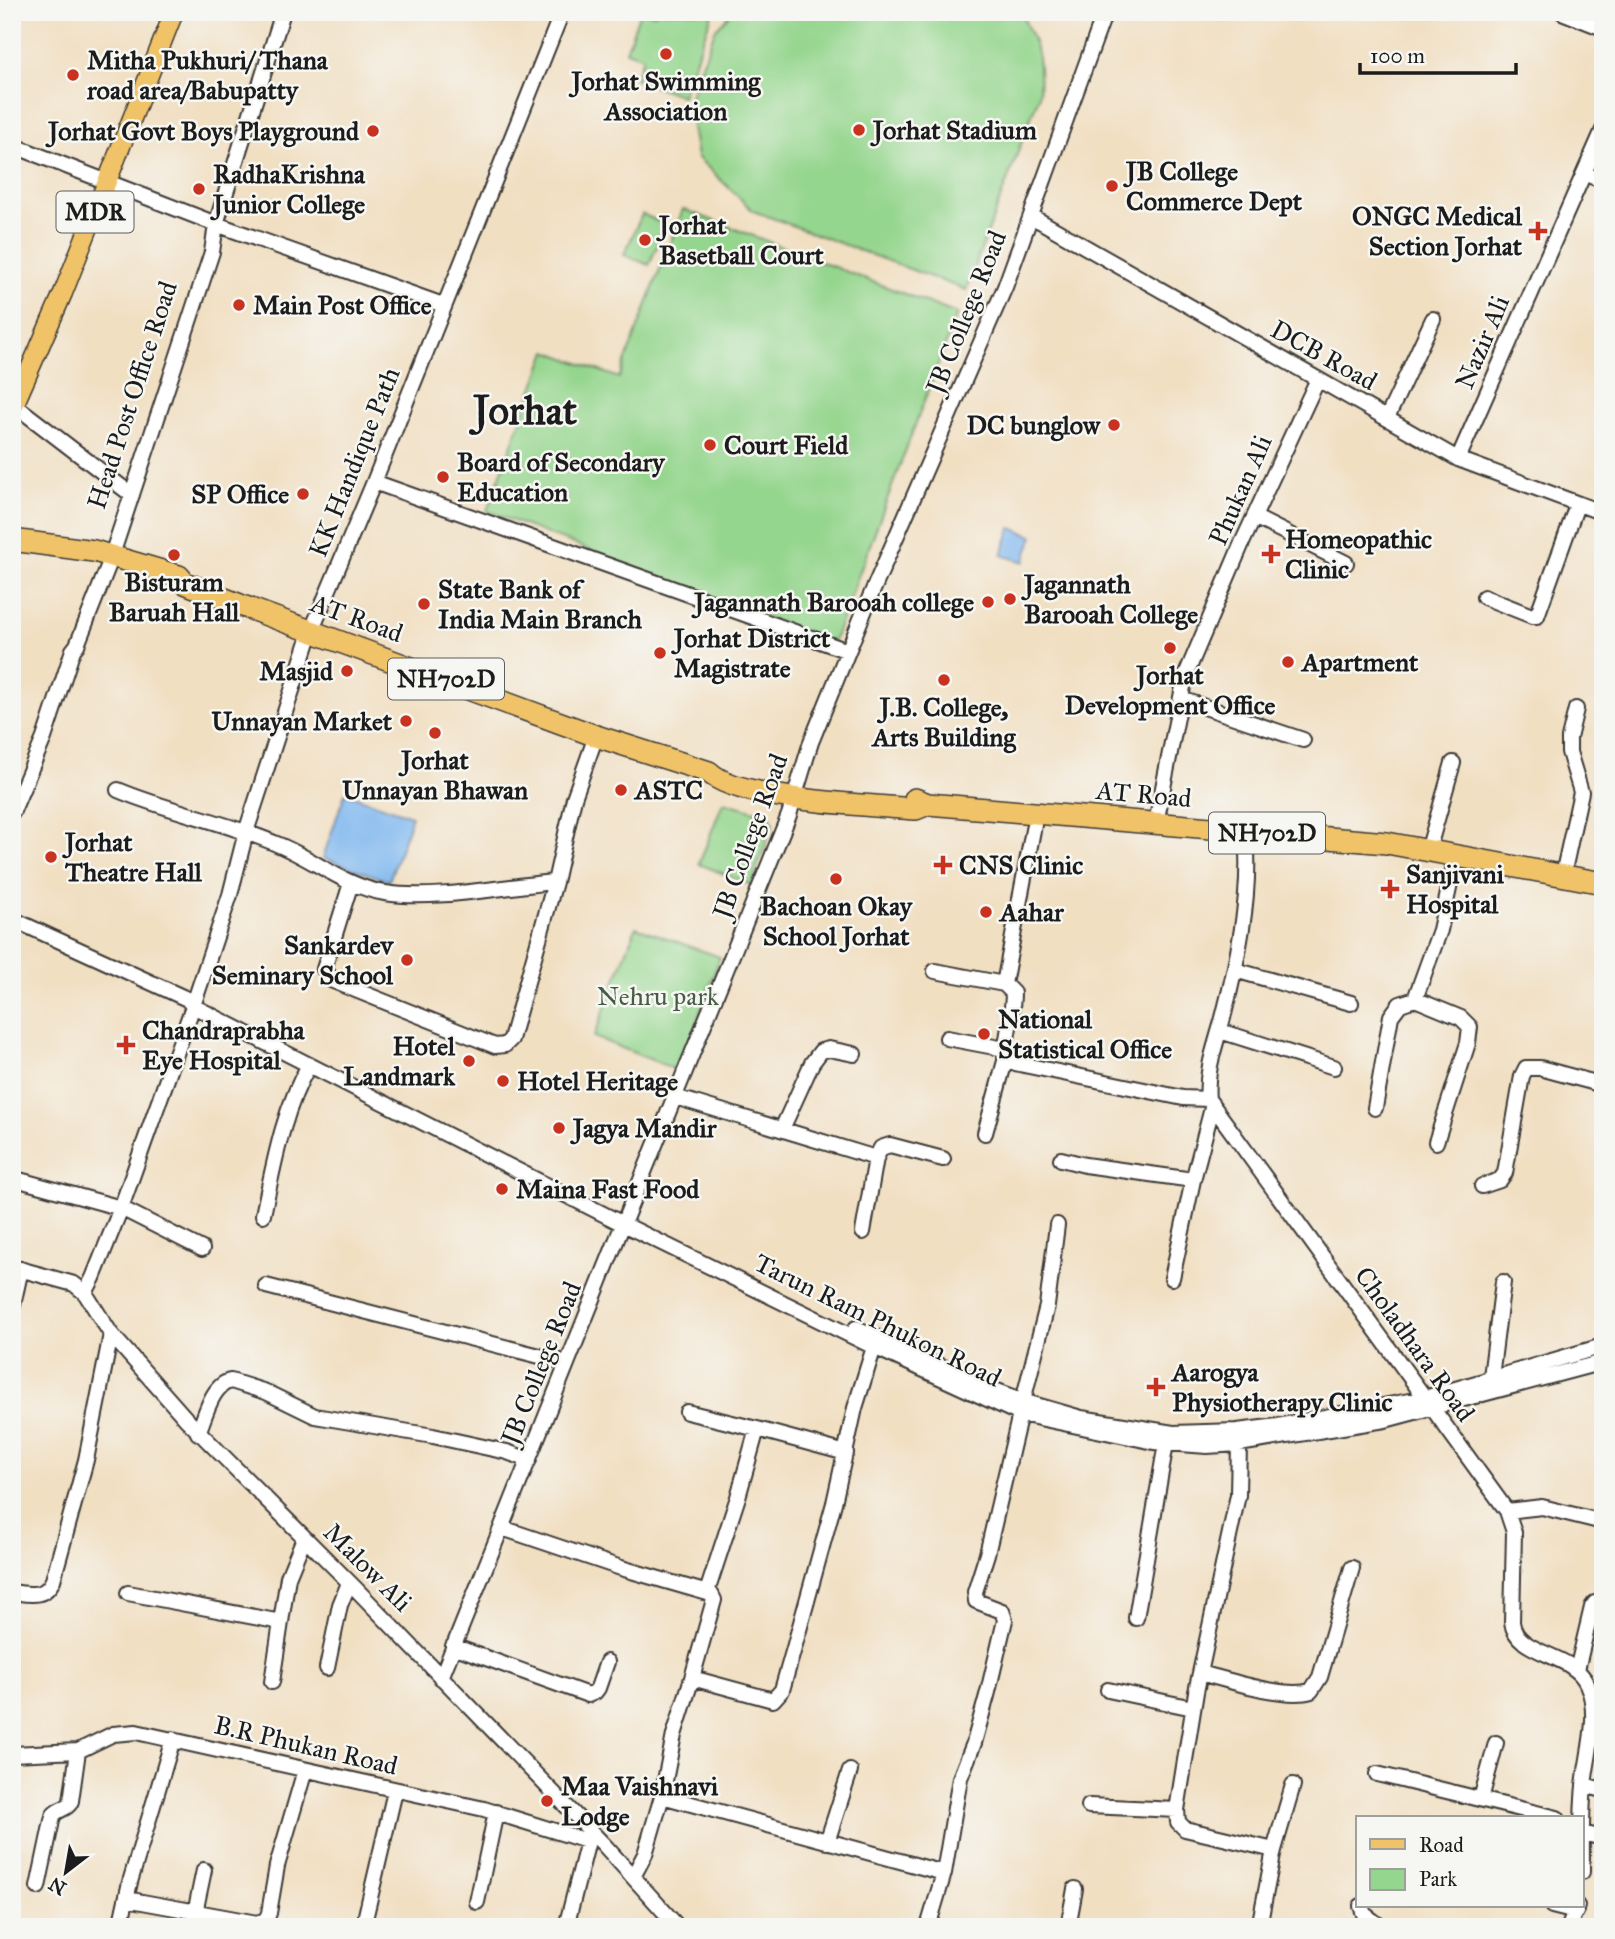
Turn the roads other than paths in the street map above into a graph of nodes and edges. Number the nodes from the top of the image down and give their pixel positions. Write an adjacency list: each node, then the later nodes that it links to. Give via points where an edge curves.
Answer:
1 (174, 12): 10 (main road, MDR)
2 (283, 12): 13 (street, Head Post Office Road)
3 (562, 12): 14 (street, KK Handique Path)
4 (1105, 12): 12 (street, JB College Road)
5 (1562, 12): 6 (street)
6 (1603, 28)
7 (1601, 139): 9 (street, Nazir Ali)
8 (12, 145): 10 (street)
9 (1584, 173): 11 (street); 19 (street, Nazir Ali)
10 (108, 180): 13 (street); 17 (main road, MDR)
11 (1603, 181)
12 (1031, 216): 16 (street, DCB Road); 31 (street, JB College Road, via 1006,287)
13 (216, 223): 14 (street); 21 (street, Head Post Office Road, via 212,252)
14 (443, 305): 20 (street, KK Handique Path)
15 (1433, 319): 18 (street)
16 (1317, 381): 18 (street, DCB Road); 24 (street, Phukan Ali)
17 (13, 406): 21 (street)
18 (1387, 418): 19 (street, DCB Road)
19 (1458, 459): 22 (street, DCB Road)
20 (374, 482): 30 (street, KK Handique Path); 31 (street)
21 (129, 492): 27 (street, Head Post Office Road)
22 (1577, 505): 23 (street, DCB Road); 29 (street, via 1537,616)
23 (1603, 513)
24 (1254, 517): 28 (street); 32 (street, Phukan Ali, via 1185,677)
25 (12, 540): 27 (highway, AT Road / NH702D)
26 (12, 549): 27 (highway, AT Road / NH702D)
27 (107, 559): 30 (highway, AT Road / NH702D, via 178,576 185,583); 39 (street, Head Post Office Road, via 44,738)
28 (1346, 563)
29 (1484, 597)
30 (311, 632): 34 (highway, AT Road / NH702D); 43 (street, KK Handique Path)
31 (848, 651): 38 (street, JB College Road)
32 (1181, 699): 35 (street); 41 (street, Phukan Ali)
33 (1576, 709): 46 (street, via 1569,752 1581,792)
34 (596, 736): 38 (highway, AT Road / NH702D); 47 (street, via 574,798)
35 (1303, 740)
36 (1452, 763): 44 (street)
37 (118, 790): 43 (street)
38 (795, 794): 40 (highway, AT Road / NH702D, via 917,799 928,804); 64 (street, JB College Road)
39 (12, 813)
40 (1036, 814): 41 (highway, AT Road / NH702D); 53 (street)
41 (1156, 823): 42 (highway, AT Road / NH702D)
42 (1245, 830): 44 (highway, AT Road / NH702D); 51 (street, via 1244,900)
43 (246, 832): 48 (street); 55 (street, KK Handique Path, via 230,895)
44 (1428, 851): 45 (highway, AT Road / NH702D)
45 (1456, 856): 46 (highway, AT Road / NH702D); 54 (street, via 1440,930)
46 (1563, 875): 49 (highway, AT Road / NH702D)
47 (555, 882): 48 (street, via 400,895); 48 (street, via 511,1040 495,1046 328,977 324,969)
48 (351, 883)
49 (1603, 883)
50 (12, 919): 55 (street, Tarun Ram Phukon Road)
51 (1235, 970): 56 (street); 57 (street)
52 (935, 971): 53 (street)
53 (1004, 984): 60 (street, via 1013,993)
54 (1415, 999): 66 (street, via 1400,1004 1391,1016); 69 (street, via 1461,1018 1470,1027)
55 (192, 1001): 61 (street, Tarun Ram Phukon Road); 76 (street, KK Handique Path); 78 (street, Tarun Ram Phukon Road)
56 (1351, 1003)
57 (1220, 1031): 62 (street); 65 (street, via 1209,1065)
58 (947, 1038): 60 (street)
59 (854, 1054): 67 (street, via 821,1051)
60 (1005, 1055): 65 (street); 68 (street)
61 (309, 1065): 77 (street, via 279,1141); 78 (street, Tarun Ram Phukon Road)
62 (1334, 1067)
63 (1603, 1085): 75 (street, via 1526,1068 1506,1174)
64 (675, 1097): 67 (street); 78 (street, JB College Road)
65 (1210, 1103): 74 (street); 94 (street, Choladhara Road)
66 (1375, 1108)
67 (782, 1129): 70 (street)
68 (985, 1133)
69 (1436, 1142)
70 (876, 1158): 71 (street, via 884,1145); 80 (street)
71 (943, 1159)
72 (1061, 1159): 74 (street)
73 (12, 1178): 76 (street)
74 (1193, 1180): 83 (street)
75 (1482, 1186)
76 (121, 1208): 81 (street); 86 (street, KK Handique Path)
77 (263, 1215)
78 (624, 1220): 90 (street, Tarun Ram Phukon Road); 92 (street, JB College Road); 95 (street, Tarun Ram Phukon Road)
79 (1057, 1225): 95 (street, via 1047,1306)
80 (863, 1232)
81 (202, 1248)
82 (17, 1268): 86 (street, via 74,1284); 87 (street)
83 (1172, 1278)
84 (1503, 1282): 93 (street)
85 (266, 1286): 92 (street)
86 (85, 1293): 88 (street, Malow Ali)
87 (12, 1309)
88 (111, 1334): 98 (street, Malow Ali); 109 (street, via 86,1460 50,1588 40,1595)
89 (1603, 1346): 93 (street, Tarun Ram Phukon Road)
90 (874, 1347): 95 (street, Tarun Ram Phukon Road, via 988,1401); 101 (street)
91 (1603, 1362): 94 (street, Tarun Ram Phukon Road)
92 (567, 1363): 102 (street, JB College Road)
93 (1491, 1377): 94 (street, Tarun Ram Phukon Road)
94 (1429, 1403): 95 (street, Tarun Ram Phukon Road, via 1237,1431 1173,1433); 100 (street, Tarun Ram Phukon Road, via 1329,1431); 103 (street, Choladhara Road)
95 (1022, 1408): 99 (street, Tarun Ram Phukon Road); 149 (street, via 974,1596 979,1603 1002,1611 1004,1620 974,1743 960,1778)
96 (687, 1412): 97 (street)
97 (757, 1429): 101 (street); 110 (street)
98 (198, 1433): 102 (street, via 217,1389 231,1381 315,1416 433,1436); 106 (street, Malow Ali)
99 (1166, 1443): 100 (street, Tarun Ram Phukon Road); 113 (street)
100 (1239, 1444): 119 (street, via 1238,1495)
101 (846, 1453): 121 (street, via 780,1694 768,1700)
102 (529, 1460): 105 (street, JB College Road)
103 (1507, 1511): 104 (street, via 1542,1507); 118 (street, Choladhara Road, via 1514,1532 1515,1634)
104 (1603, 1522)
105 (502, 1528): 110 (street); 115 (street, JB College Road)
106 (304, 1538): 108 (street, Malow Ali); 114 (street, via 288,1577)
107 (1352, 1567): 119 (street, via 1320,1677 1311,1691 1262,1689)
108 (349, 1583): 117 (street); 120 (street, Malow Ali)
109 (12, 1592)
110 (707, 1592): 121 (street, via 715,1600)
111 (128, 1593): 114 (street)
112 (1603, 1602): 118 (street, via 1592,1607)
113 (1136, 1618)
114 (281, 1622): 122 (street)
115 (453, 1646): 116 (street, via 588,1695 598,1688); 120 (street, JB College Road)
116 (607, 1662)
117 (327, 1668)
118 (1577, 1670): 133 (street, via 1593,1706)
119 (1200, 1673): 124 (street)
120 (442, 1678): 144 (street, Malow Ali)
121 (692, 1678): 136 (street)
122 (272, 1682)
123 (1108, 1690): 124 (street)
124 (1193, 1708): 139 (street)
125 (173, 1739): 127 (street, B.R Phukan Road, via 136,1732 113,1734); 129 (street, B.R Phukan Road); 153 (street)
126 (1496, 1744): 137 (street)
127 (78, 1751): 128 (street, B.R Phukan Road); 151 (street, via 71,1801 53,1816)
128 (12, 1754)
129 (304, 1770): 135 (street, B.R Phukan Road); 157 (street, via 266,1920 257,1923)
130 (850, 1771): 146 (street)
131 (1377, 1774): 137 (street)
132 (1293, 1785): 147 (street)
133 (1584, 1785): 134 (street); 142 (street)
134 (1603, 1790)
135 (396, 1791): 140 (street, B.R Phukan Road); 158 (street)
136 (662, 1796): 146 (street); 150 (street, via 645,1854)
137 (1480, 1799): 141 (street)
138 (1089, 1806): 139 (street)
139 (1177, 1810): 147 (street, via 1178,1822 1185,1829)
140 (496, 1812): 144 (street, B.R Phukan Road); 154 (street)
141 (1549, 1816)
142 (1582, 1816)
143 (1584, 1833): 145 (street)
144 (589, 1836): 150 (street, Malow Ali); 160 (street)
145 (1603, 1838)
146 (827, 1842): 149 (street)
147 (1274, 1850): 164 (street)
148 (204, 1870): 157 (street)
149 (944, 1873): 162 (street)
150 (633, 1877): 161 (street, Malow Ali)
151 (38, 1887)
152 (1075, 1889): 163 (street)
153 (126, 1899): 157 (street); 159 (street)
154 (477, 1902)
155 (1362, 1908): 165 (street)
156 (1577, 1909): 166 (street)
157 (195, 1913)
158 (366, 1914)
159 (120, 1927)
160 (566, 1927)
161 (678, 1927)
162 (928, 1927)
163 (1068, 1927)
164 (1259, 1927)
165 (1381, 1927)
166 (1569, 1927)

